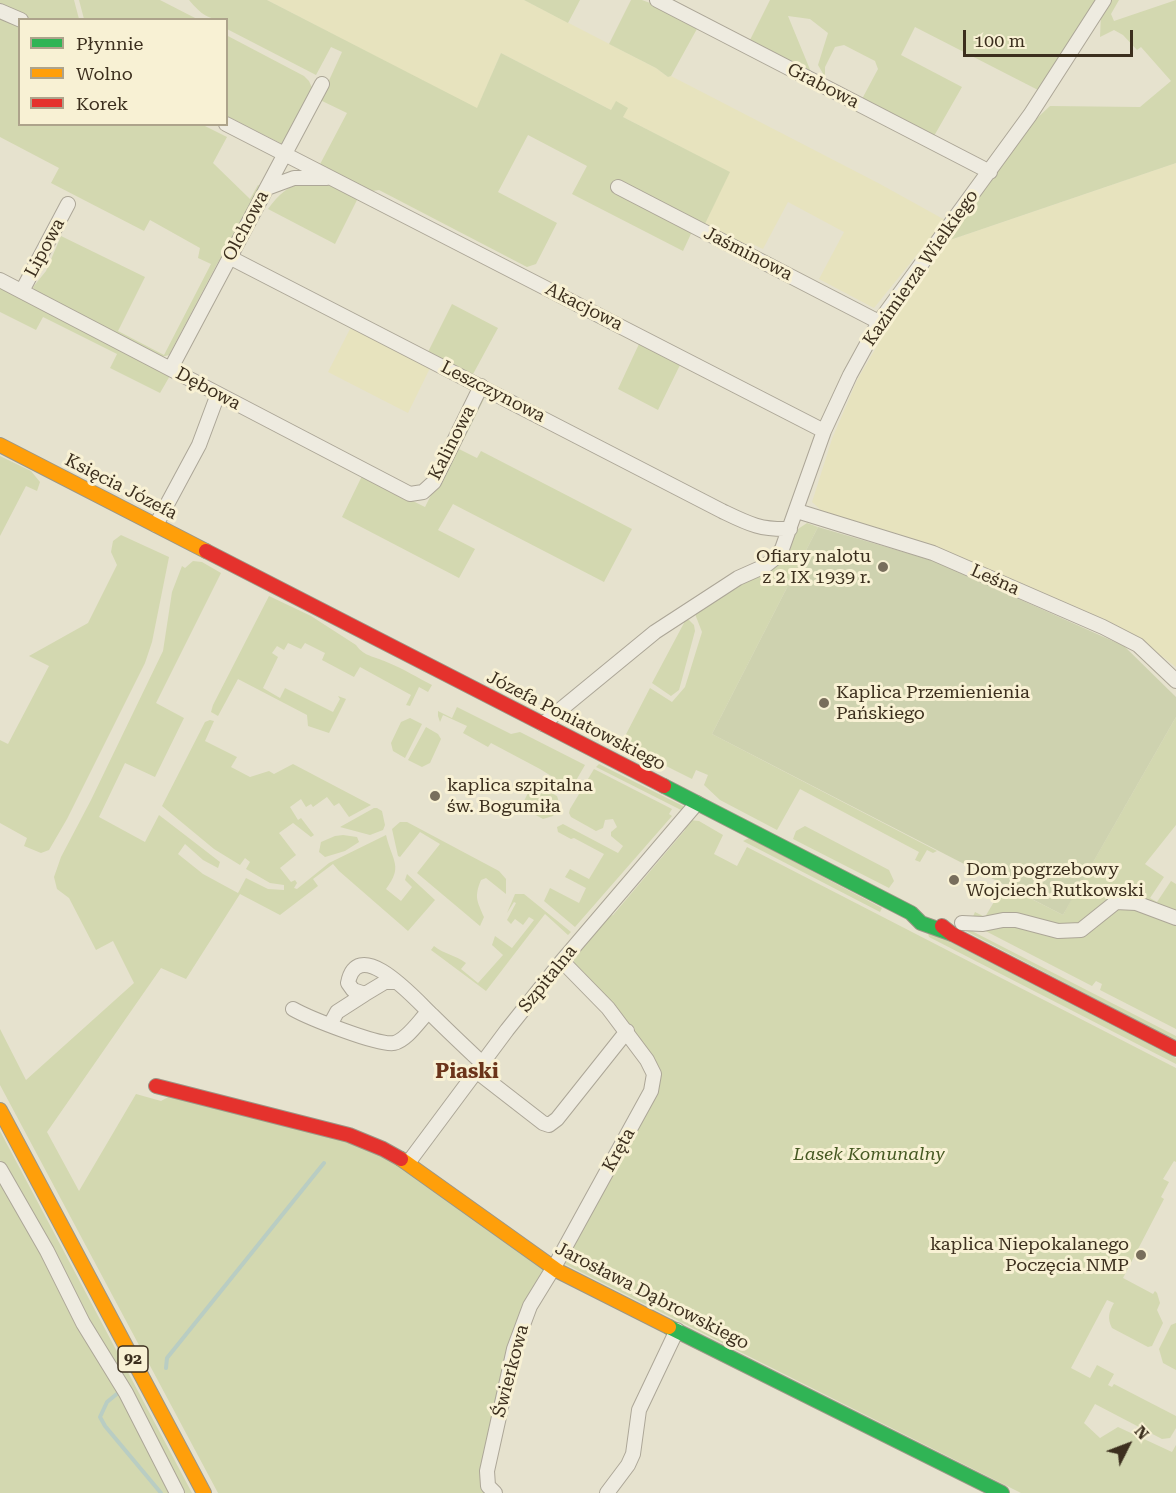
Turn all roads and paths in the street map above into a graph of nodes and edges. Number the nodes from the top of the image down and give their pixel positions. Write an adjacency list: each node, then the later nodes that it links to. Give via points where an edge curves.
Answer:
1 (657, 0): 8 (street, Grabowa)
2 (1104, 0): 8 (street, Kazimierza Wielkiego)
3 (0, 11): 4 (street)
4 (18, 19)
5 (321, 84): 7 (street, Olchowa)
6 (228, 125): 7 (street, Akacjowa)
7 (285, 154): 9 (street, Akacjowa); 11 (street, Olchowa)
8 (990, 172): 16 (street, Kazimierza Wielkiego)
9 (343, 184): 11 (street, Akacjowa, via 324,177 308,177); 20 (street, Akacjowa)
10 (618, 187): 16 (street, Jaśminowa)
11 (267, 188): 13 (street, Olchowa)
12 (68, 204): 15 (street, Lipowa)
13 (230, 257): 17 (street, Olchowa); 18 (street, Leszczynowa)
14 (0, 280): 15 (street, Dębowa)
15 (22, 291): 17 (street, Dębowa)
16 (879, 322): 20 (street, Kazimierza Wielkiego)
17 (171, 368): 19 (street, Dębowa)
18 (482, 386): 22 (street, Kalinowa, via 434,482); 25 (street, Leszczynowa)
19 (218, 394): 22 (street, Dębowa, via 403,492); 24 (street, via 199,446)
20 (824, 430): 23 (street, Kazimierza Wielkiego)
21 (0, 445): 24 (street, Księcia Józefa)
22 (417, 494)
23 (797, 511): 26 (street, Kazimierza Wielkiego); 29 (street, Leśna, via 933,553 1118,633 1147,652)
24 (156, 525): 28 (street, Księcia Józefa)
25 (757, 527): 26 (street, Leszczynowa); 27 (street, Leszczynowa)
26 (790, 529): 27 (street, Kazimierza Wielkiego)
27 (782, 549): 30 (street, Kazimierza Wielkiego, via 765,566 655,632)
28 (225, 560): 30 (street, Józefa Poniatowskiego)
29 (1176, 681)
30 (543, 723): 31 (street, Józefa Poniatowskiego)
31 (697, 803): 34 (street, Szpitalna); 41 (street, Józefa Poniatowskiego, via 911,913 925,916 952,934)
32 (1176, 918): 33 (street, via 1136,903 1116,902 1081,930 1058,931 1016,920)
33 (962, 923)
34 (562, 961): 40 (street, Kręta); 42 (street, Szpitalna)
35 (397, 982): 36 (street, via 385,982); 36 (street, via 372,966 359,967 348,983 353,990); 38 (street)
36 (365, 994): 39 (street, via 337,1012)
37 (293, 1009): 39 (street)
38 (428, 1012): 39 (street, via 394,1043); 42 (street)
39 (330, 1025)
40 (627, 1031): 42 (street, via 549,1125); 47 (street, Kręta, via 651,1066 651,1091)
41 (1176, 1049)
42 (479, 1067): 45 (street, Szpitalna)
43 (156, 1086): 45 (street, Jarosława Dąbrowskiego, via 350,1135)
44 (0, 1110): 51 (street, 92)
45 (408, 1163): 47 (street, Jarosława Dąbrowskiego)
46 (0, 1169): 50 (street, via 83,1323 126,1393)
47 (554, 1268): 48 (street, Jarosława Dąbrowskiego); 49 (street, Świerkowa, via 530,1306 514,1349 488,1462)
48 (677, 1330): 52 (street, via 639,1410 633,1454); 53 (street, Jarosława Dąbrowskiego)
49 (491, 1487)
50 (177, 1493)
51 (204, 1493)
52 (607, 1493)
53 (1002, 1493)

